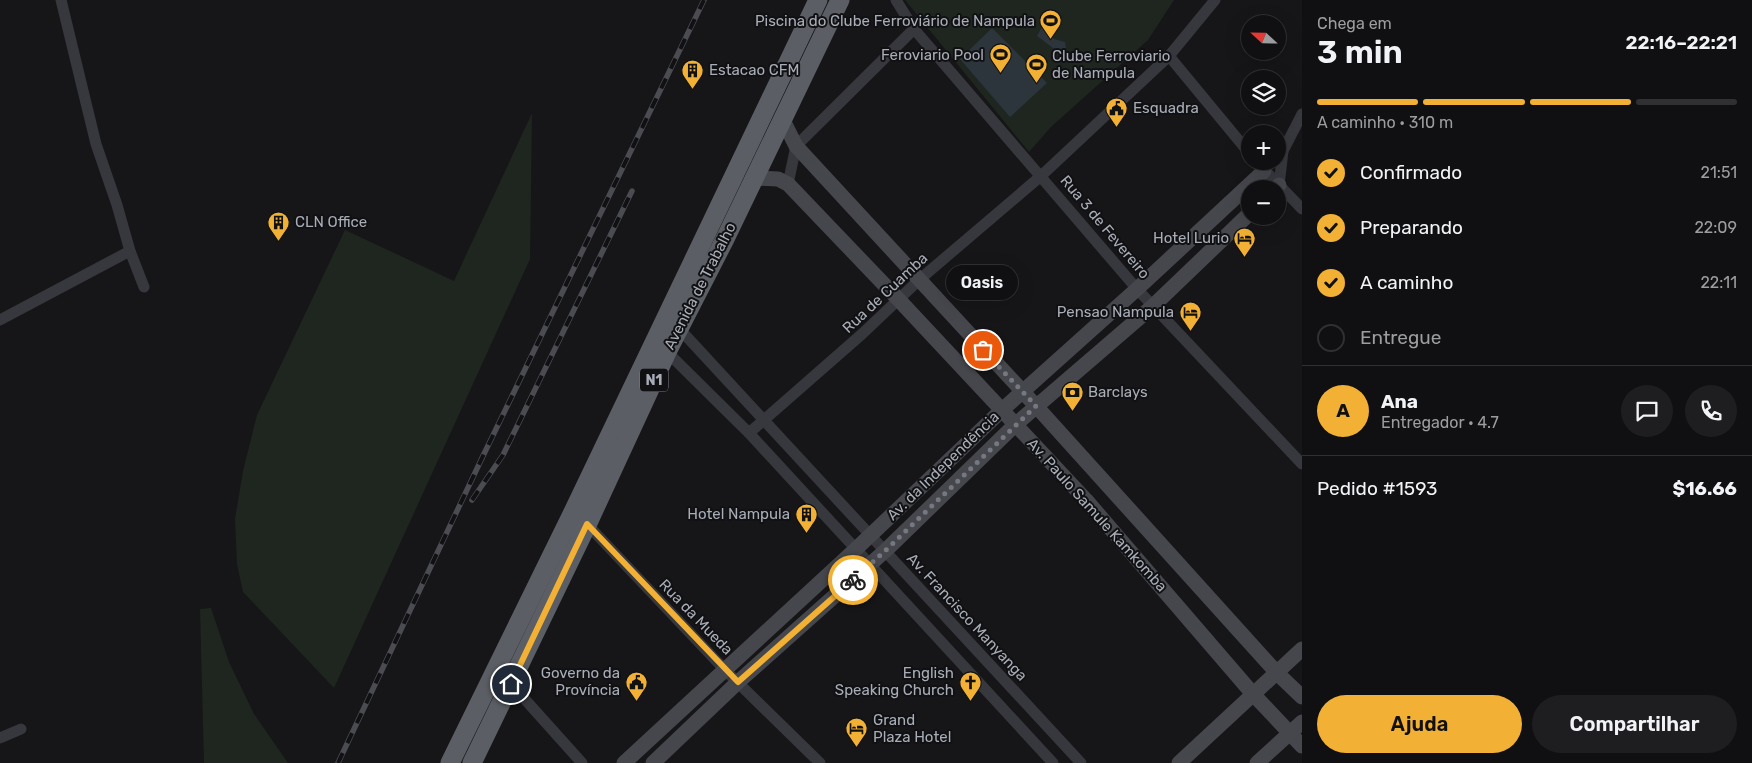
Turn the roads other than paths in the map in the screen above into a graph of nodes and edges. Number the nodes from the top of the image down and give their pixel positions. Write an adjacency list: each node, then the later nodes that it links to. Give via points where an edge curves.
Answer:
1 (61, 0): 22 (street, via 96,144)
2 (896, 0): 6 (street, Rua 3 de Fevereiro)
3 (1215, 0): 7 (street, Rua de Cuamba)
4 (816, 3): 5 (highway); 20 (highway, Avenida de Trabalho / N1)
5 (836, 8): 9 (highway, Avenida de Trabalho / N1)
6 (914, 29): 12 (street); 14 (street, Rua 3 de Fevereiro)
7 (1169, 56): 10 (street); 14 (street, Rua de Cuamba)
8 (1302, 114): 11 (street)
9 (782, 118): 12 (main road, Av. Paulo Samule Kamkomba); 15 (highway, Avenida de Trabalho / N1)
10 (1241, 143)
11 (1286, 143)
12 (796, 146): 16 (street); 23 (main road, Av. Paulo Samule Kamkomba)
13 (1260, 170): 25 (main road, Av. da Independência)
14 (1041, 176): 23 (street, Rua de Cuamba); 25 (street, Rua 3 de Fevereiro)
15 (754, 178): 16 (main road, via 778,179); 21 (highway, Avenida de Trabalho / N1)
16 (788, 184): 26 (main road, Av. Paulo Samule Kamkomba)
17 (1286, 195): 18 (street)
18 (1302, 209)
19 (1241, 222): 27 (main road, Av. da Independência)
20 (706, 231): 21 (highway); 29 (highway, Avenida de Trabalho / N1)
21 (725, 239): 29 (highway, Avenida de Trabalho / N1)
22 (130, 251): 24 (street); 28 (street)
23 (919, 280): 26 (street, Rua de Cuamba); 31 (main road, Av. Paulo Samule Kamkomba)
24 (144, 287)
25 (1137, 289): 27 (street, Rua 3 de Fevereiro); 31 (main road, Av. da Independência)
26 (899, 300): 33 (main road, Av. Paulo Samule Kamkomba); 34 (street, Rua de Cuamba)
27 (1153, 306): 32 (main road, Av. da Independência); 37 (street, Rua 3 de Fevereiro)
28 (0, 320)
29 (674, 323): 30 (highway, Avenida de Trabalho / N1); 34 (street, Av. Francisco Manyanga)
30 (661, 346): 36 (street); 38 (highway, Avenida de Trabalho / N1); 39 (highway, Avenida de Trabalho / N1)
31 (1022, 392): 32 (main road, Av. Paulo Samule Kamkomba); 33 (main road, Av. da Independência)
32 (1036, 406): 35 (main road, Av. da Independência); 47 (main road, Av. Paulo Samule Kamkomba)
33 (1002, 410): 35 (main road, Av. Paulo Samule Kamkomba); 40 (main road, Av. da Independência)
34 (764, 419): 36 (street, Rua de Cuamba); 40 (street, Av. Francisco Manyanga)
35 (1016, 424): 42 (main road, Av. da Independência); 50 (main road, Av. Paulo Samule Kamkomba)
36 (749, 432): 41 (street)
37 (1302, 464)
38 (574, 510): 39 (street, Rua da Mueda); 45 (highway, Avenida de Trabalho / N1)
39 (587, 524): 46 (street, Rua da Mueda); 49 (highway, Avenida de Trabalho / N1)
40 (870, 535): 41 (main road, Av. da Independência); 42 (street, Av. Francisco Manyanga)
41 (857, 548): 43 (street); 46 (main road, Av. da Independência)
42 (885, 551): 43 (main road, Av. da Independência); 64 (street, Av. Francisco Manyanga)
43 (871, 564): 48 (main road, Av. da Independência); 63 (street)
44 (1302, 649): 47 (main road)
45 (496, 667): 49 (street); 57 (highway, Avenida de Trabalho / N1)
46 (725, 670): 48 (street, Rua da Mueda); 60 (main road, Av. da Independência)
47 (1277, 673): 50 (main road); 51 (main road, Av. Paulo Samule Kamkomba)
48 (738, 682): 61 (main road, Av. da Independência); 62 (street, Rua da Mueda)
49 (511, 684): 58 (highway, Avenida de Trabalho / N1); 59 (street)
50 (1253, 694): 54 (main road, Av. Paulo Samule Kamkomba); 65 (main road)
51 (1302, 697)
52 (1302, 722): 54 (main road)
53 (20, 729): 55 (street)
54 (1289, 732): 56 (main road, Av. Paulo Samule Kamkomba); 66 (main road)
55 (0, 738)
56 (1302, 746)
57 (450, 763)
58 (472, 763)
59 (582, 763)
60 (624, 763)
61 (653, 763)
62 (820, 763)
63 (1053, 763)
64 (1080, 763)
65 (1179, 763)
66 (1257, 763)

